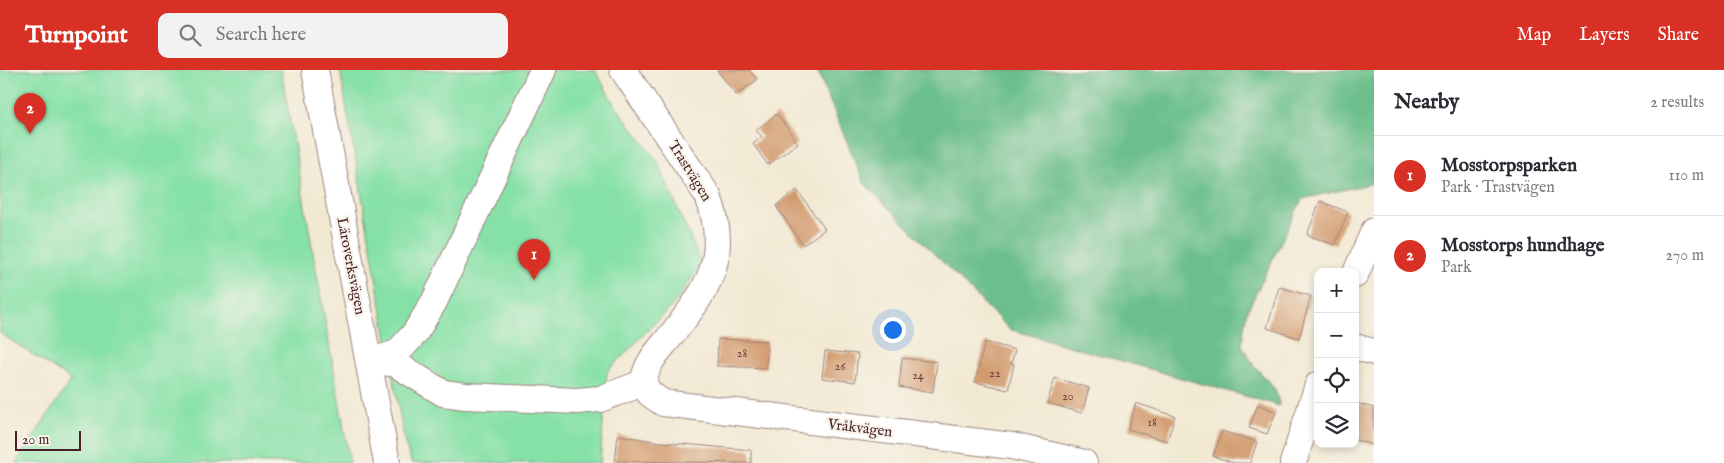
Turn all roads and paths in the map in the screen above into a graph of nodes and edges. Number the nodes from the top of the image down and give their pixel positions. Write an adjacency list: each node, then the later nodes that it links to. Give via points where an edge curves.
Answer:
1 (315, 70): 8 (street, Läroverksvägen)
2 (543, 70): 8 (street, via 434,302 415,334 397,353)
3 (623, 70): 9 (street, Trastvägen, via 708,196 716,219 717,255 711,278 690,312 646,366)
4 (1374, 231): 5 (street)
5 (1358, 268)
6 (1359, 348): 7 (street)
7 (1374, 352)
8 (369, 362): 9 (street, via 394,363 443,394 466,396 600,399); 11 (street, Läroverksvägen)
9 (643, 383): 12 (street, Vråkvägen, via 650,394 663,403 1012,446)
10 (1314, 397): 13 (street)
11 (387, 463)
12 (1084, 463)
13 (1293, 463)

